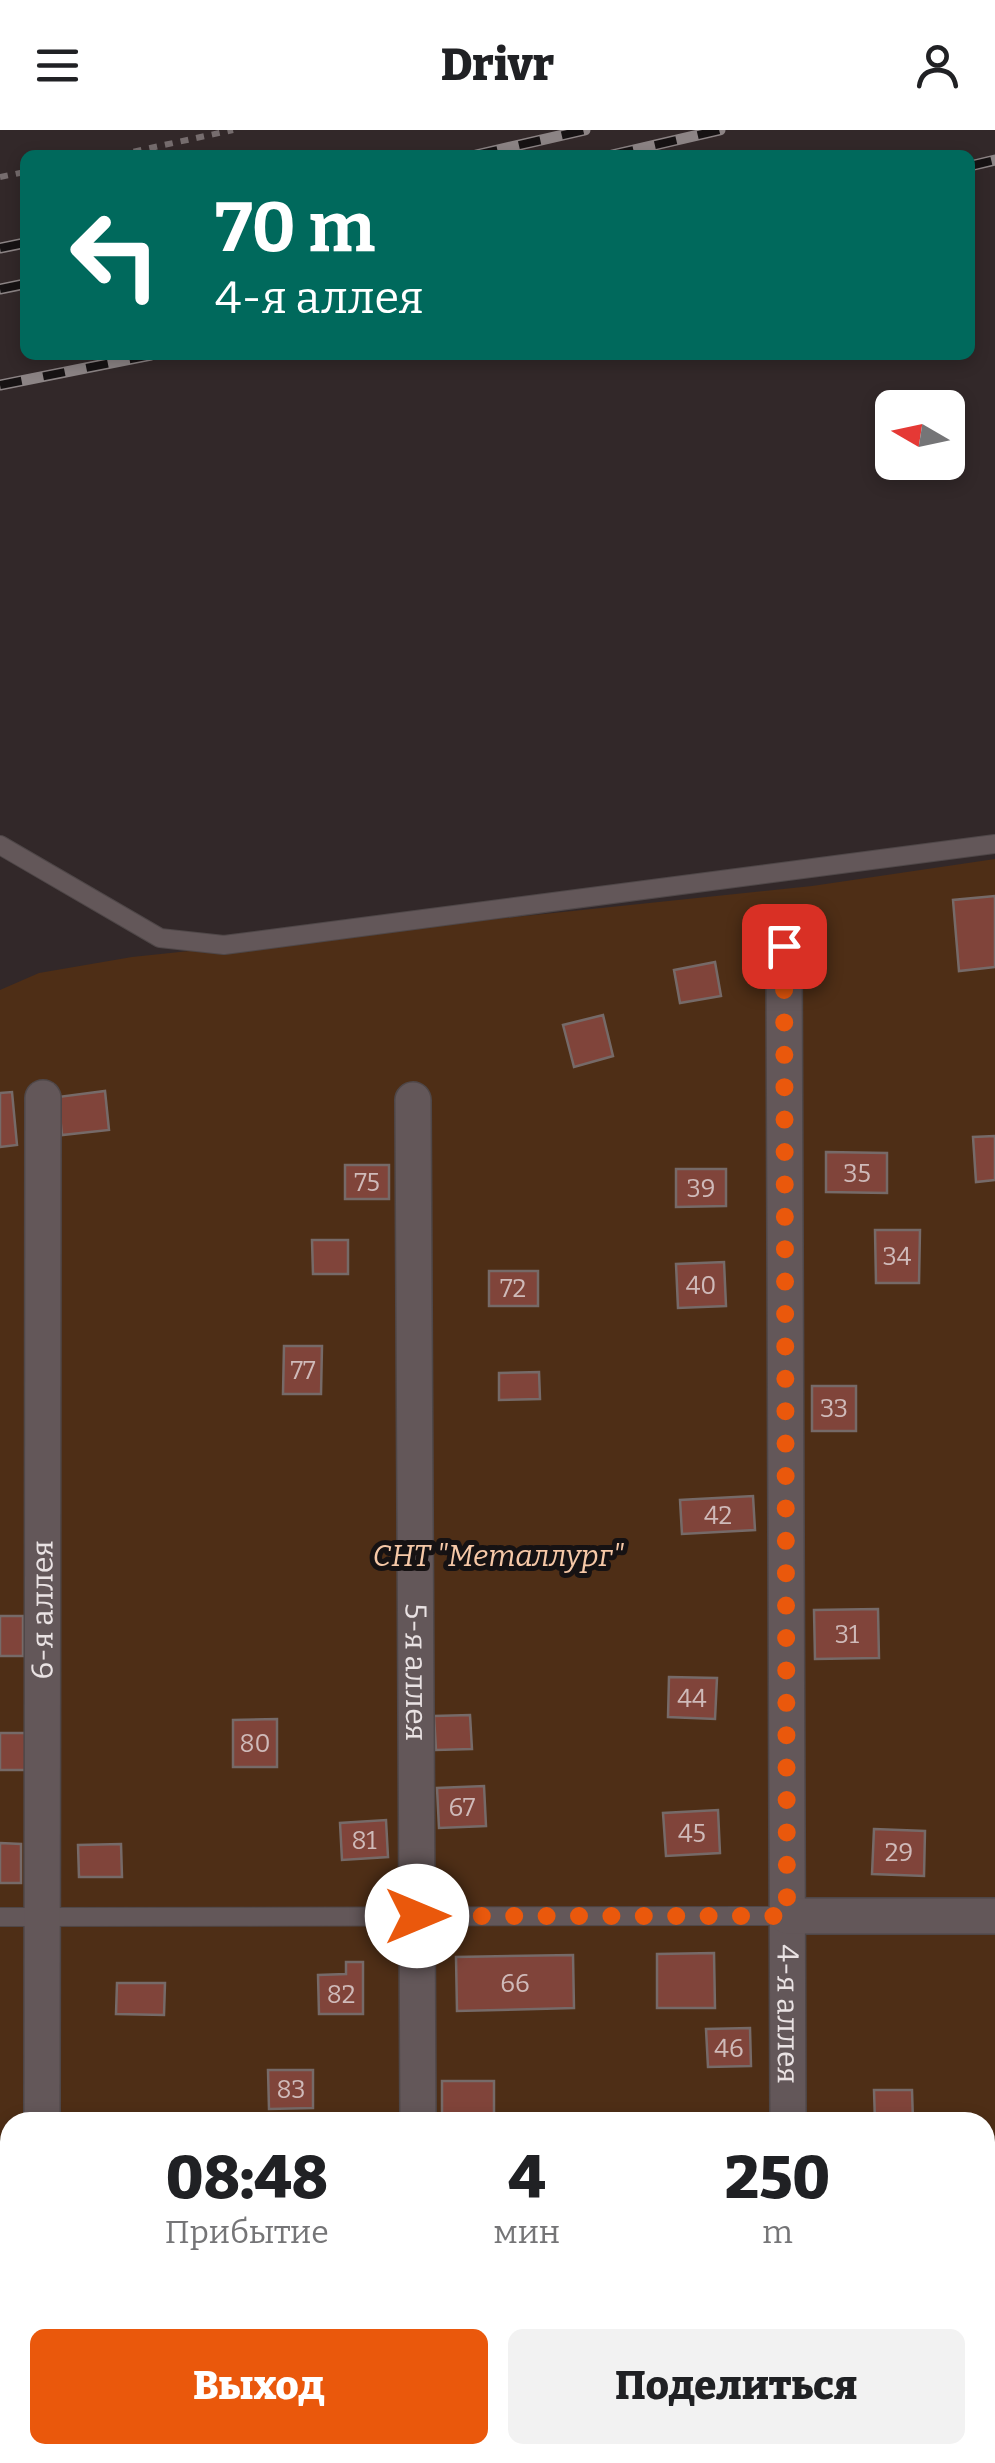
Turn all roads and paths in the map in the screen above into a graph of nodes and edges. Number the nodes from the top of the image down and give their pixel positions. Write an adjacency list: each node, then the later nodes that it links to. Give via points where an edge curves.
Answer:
1 (232, 130): 2 (path)
2 (141, 150)
3 (995, 844): 4 (lane, via 224,946 160,938)
4 (0, 845)
5 (784, 946): 9 (street, 4-я аллея)
6 (42, 1098): 11 (street, 6-я аллея)
7 (412, 1100): 8 (street, 5-я аллея)
8 (417, 1916): 9 (lane); 11 (lane); 14 (street, 5-я аллея)
9 (787, 1916): 10 (street); 15 (street, 4-я аллея)
10 (995, 1916)
11 (42, 1917): 12 (lane); 13 (street, 6-я аллея)
12 (0, 1918)
13 (42, 2112)
14 (418, 2112)
15 (788, 2112)

